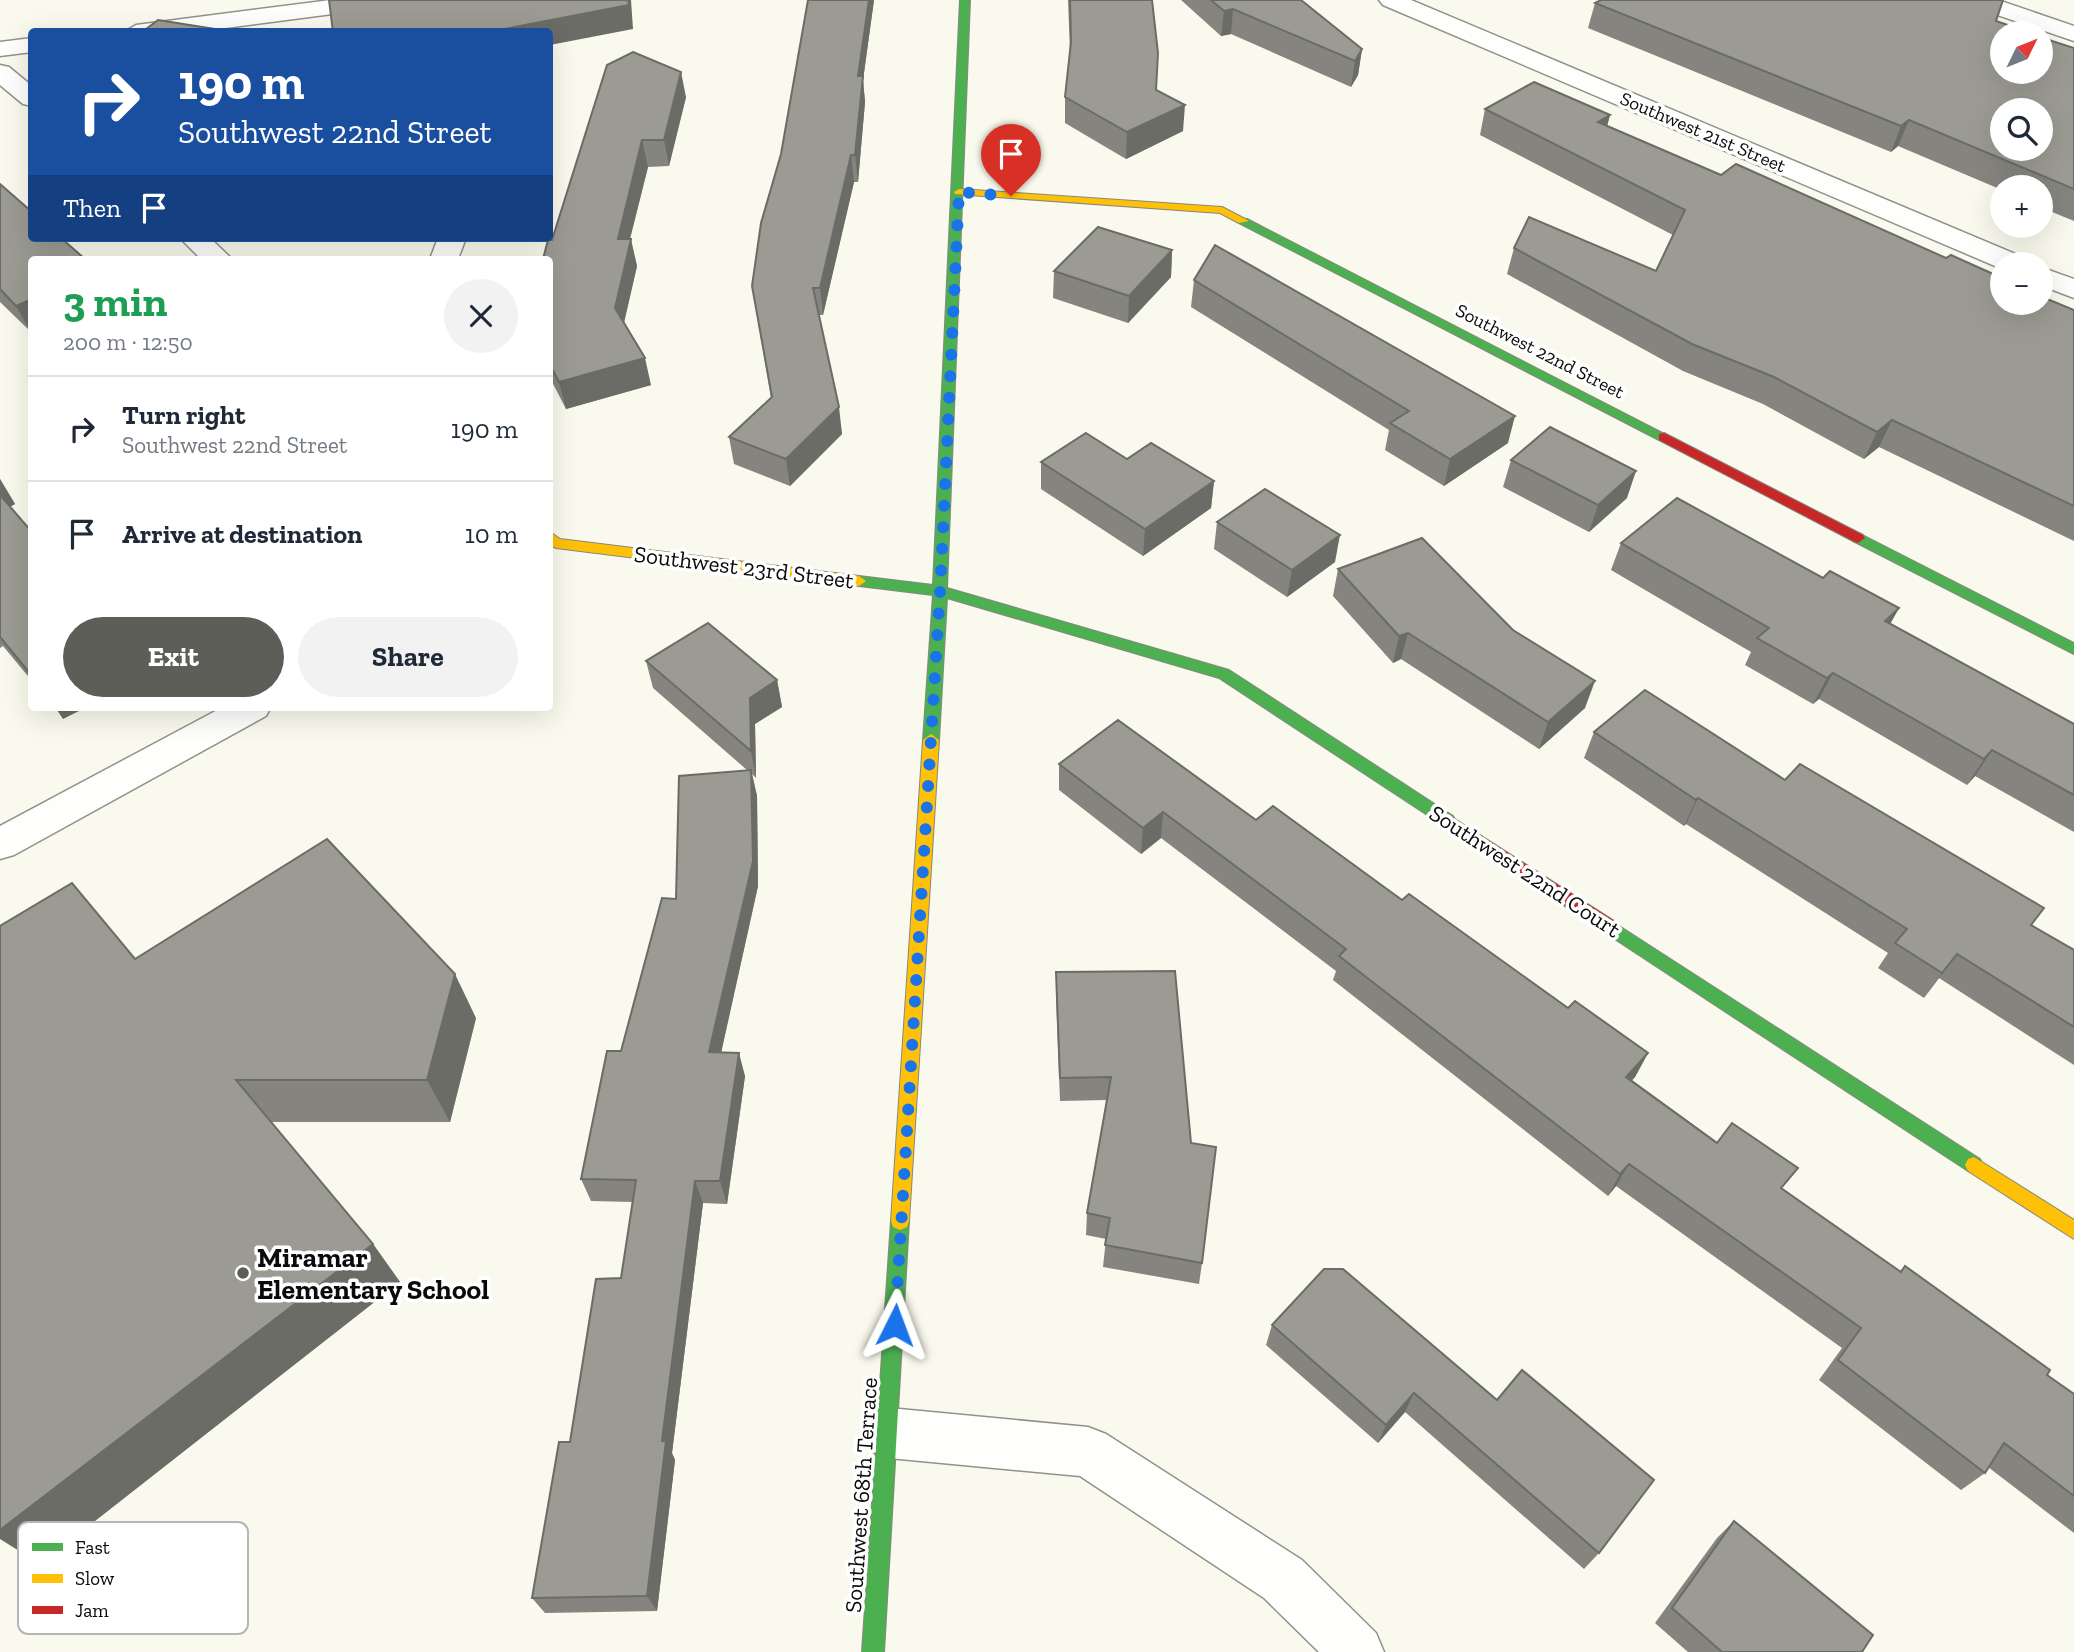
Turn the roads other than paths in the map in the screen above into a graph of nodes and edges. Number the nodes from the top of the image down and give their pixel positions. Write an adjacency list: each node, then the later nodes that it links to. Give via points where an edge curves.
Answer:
1 (386, 0): 5 (street)
2 (965, 0): 11 (street, Southwest 68th Terrace)
3 (1391, 0): 13 (street, Southwest 21st Street)
4 (1976, 0): 6 (street)
5 (167, 28)
6 (2074, 34)
7 (28, 46): 8 (street)
8 (0, 49)
9 (0, 72): 10 (street)
10 (28, 96)
11 (959, 192): 18 (street, Southwest 68th Terrace); 19 (street, Southwest 22nd Street, via 1222,210)
12 (199, 242): 14 (street)
13 (1990, 253)
14 (215, 256)
15 (2053, 280): 16 (street)
16 (2074, 289)
17 (553, 542): 18 (street, Southwest 23rd Street)
18 (940, 592): 22 (street, Southwest 22nd Court, via 1224,674); 23 (street, Southwest 68th Terrace)
19 (2074, 649)
20 (246, 711): 21 (street)
21 (0, 844)
22 (2074, 1230)
23 (889, 1433): 24 (street, Southwest 68th Terrace); 25 (street, via 1088,1452 1283,1579)
24 (873, 1652)
25 (1357, 1652)

